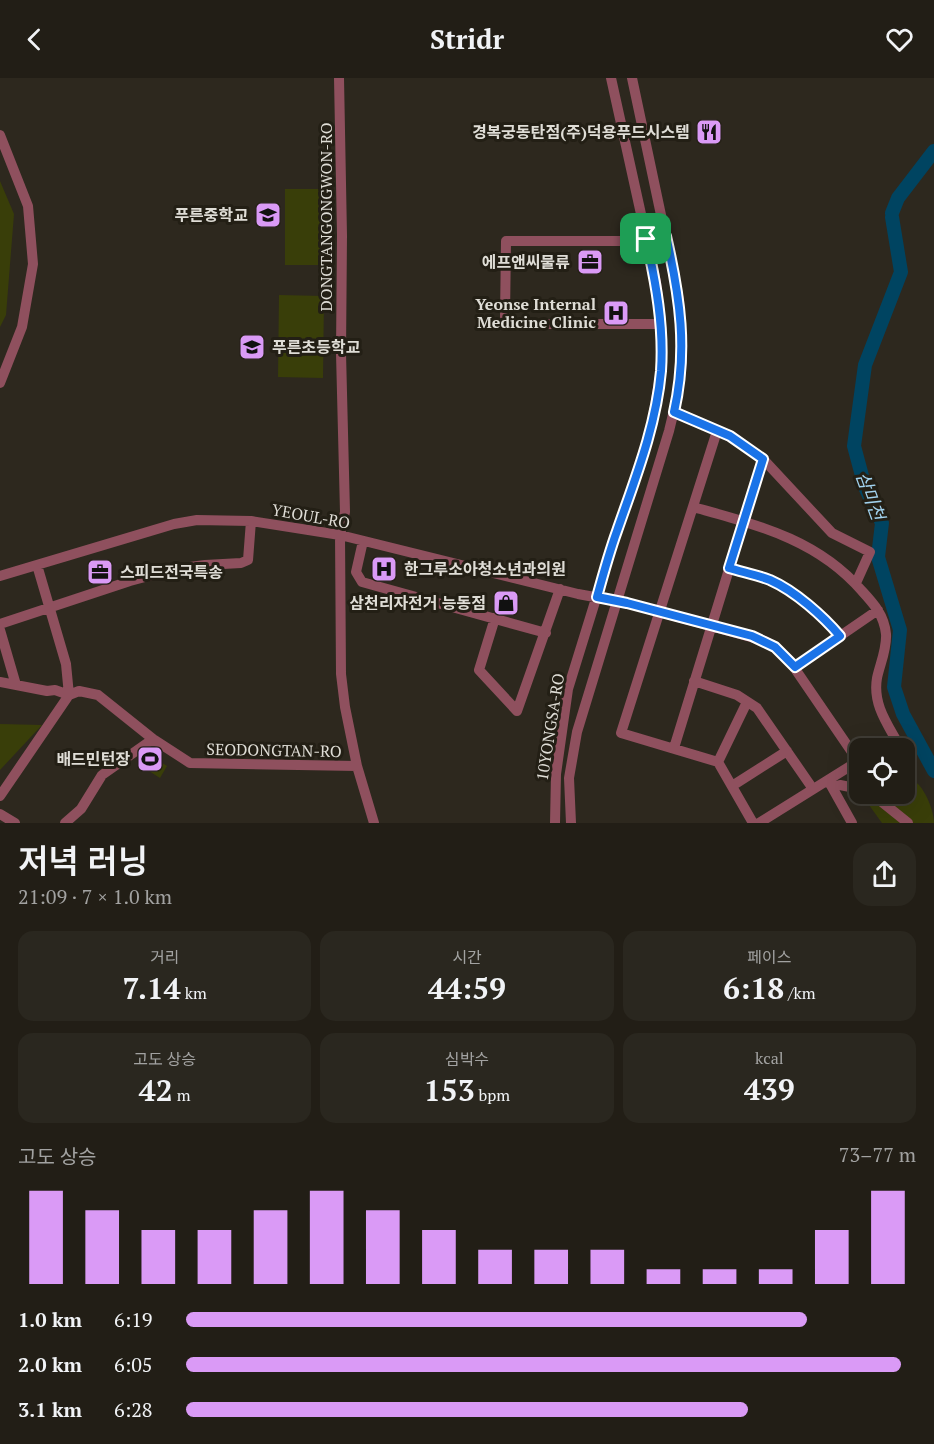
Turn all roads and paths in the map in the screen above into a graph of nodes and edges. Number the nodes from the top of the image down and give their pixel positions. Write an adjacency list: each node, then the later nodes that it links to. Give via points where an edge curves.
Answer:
1 (339, 78): 15 (street, DONGTANGONGWON-RO, via 345,512)
2 (611, 78): 6 (street, 10YONGSA-RO)
3 (632, 78): 5 (street, 10YONGSA-RO)
4 (0, 135): 8 (street, via 28,206 33,264 22,327)
5 (666, 236): 6 (street); 9 (street, 10YONGSA-RO, via 682,321 681,371)
6 (646, 239): 7 (street, 10YONGSA-RO); 7 (street, via 506,241 505,317 514,324)
7 (661, 324): 22 (street, 10YONGSA-RO, via 661,370 652,425)
8 (0, 384)
9 (674, 412): 10 (street); 23 (street, 10YONGSA-RO)
10 (717, 431): 11 (street); 12 (street)
11 (763, 459): 14 (street); 20 (street, via 832,533 870,552)
12 (693, 507): 14 (street); 26 (street)
13 (251, 521): 15 (street, YEOUL-RO); 17 (street, YEOUL-RO, via 197,520 174,524); 24 (street, via 248,560 241,563 175,569)
14 (743, 521): 18 (street); 20 (street, via 826,557)
15 (340, 535): 16 (street, YEOUL-RO); 45 (street, SEODONGTAN-RO, via 340,674)
16 (363, 541): 21 (street, YEOUL-RO); 27 (street, via 356,572 362,582)
17 (37, 565): 19 (street, YEOUL-RO); 24 (street)
18 (729, 568): 29 (street); 32 (street, via 771,581 804,602)
19 (0, 576)
20 (856, 584): 25 (street)
21 (560, 590): 22 (street, YEOUL-RO); 31 (street)
22 (597, 597): 23 (street, YEOUL-RO); 57 (street, 10YONGSA-RO, via 568,689 556,774)
23 (618, 601): 26 (street, YEOUL-RO); 58 (street, 10YONGSA-RO, via 581,716 571,762)
24 (49, 607): 28 (street); 37 (street, via 66,664)
25 (878, 610): 32 (street); 39 (street, via 886,637 877,678 878,704)
26 (660, 611): 29 (street, YEOUL-RO); 42 (street, via 621,733)
27 (495, 618): 31 (street); 31 (street, via 479,670 517,711)
28 (0, 624)
29 (711, 625): 33 (street, YEOUL-RO, via 765,641); 34 (street)
30 (0, 630): 36 (street)
31 (546, 633)
32 (840, 636): 33 (street)
33 (795, 667): 41 (street, YEOUL-RO)
34 (694, 681): 38 (street); 42 (street)
35 (0, 682): 36 (street, SEODONGTAN-RO)
36 (16, 685): 37 (street, SEODONGTAN-RO)
37 (69, 695): 40 (street, SEODONGTAN-RO, via 80,691 98,695); 51 (street)
38 (747, 702): 43 (street, via 757,708); 44 (street)
39 (896, 738)
40 (153, 740): 45 (street, SEODONGTAN-RO, via 190,763); 55 (street, via 102,775 81,808)
41 (849, 746)
42 (674, 748): 44 (street)
43 (787, 751): 48 (street); 50 (street)
44 (718, 762): 48 (street)
45 (357, 766): 56 (street, SEODONGTAN-RO)
46 (849, 769): 47 (street)
47 (830, 784): 49 (street); 50 (street); 61 (street)
48 (732, 786): 59 (street)
49 (849, 787)
50 (813, 789): 60 (street)
51 (0, 796)
52 (884, 804): 62 (street)
53 (0, 814): 54 (street)
54 (15, 823)
55 (65, 823)
56 (374, 823)
57 (555, 823)
58 (571, 823)
59 (753, 823)
60 (759, 823)
61 (852, 823)
62 (908, 823)

